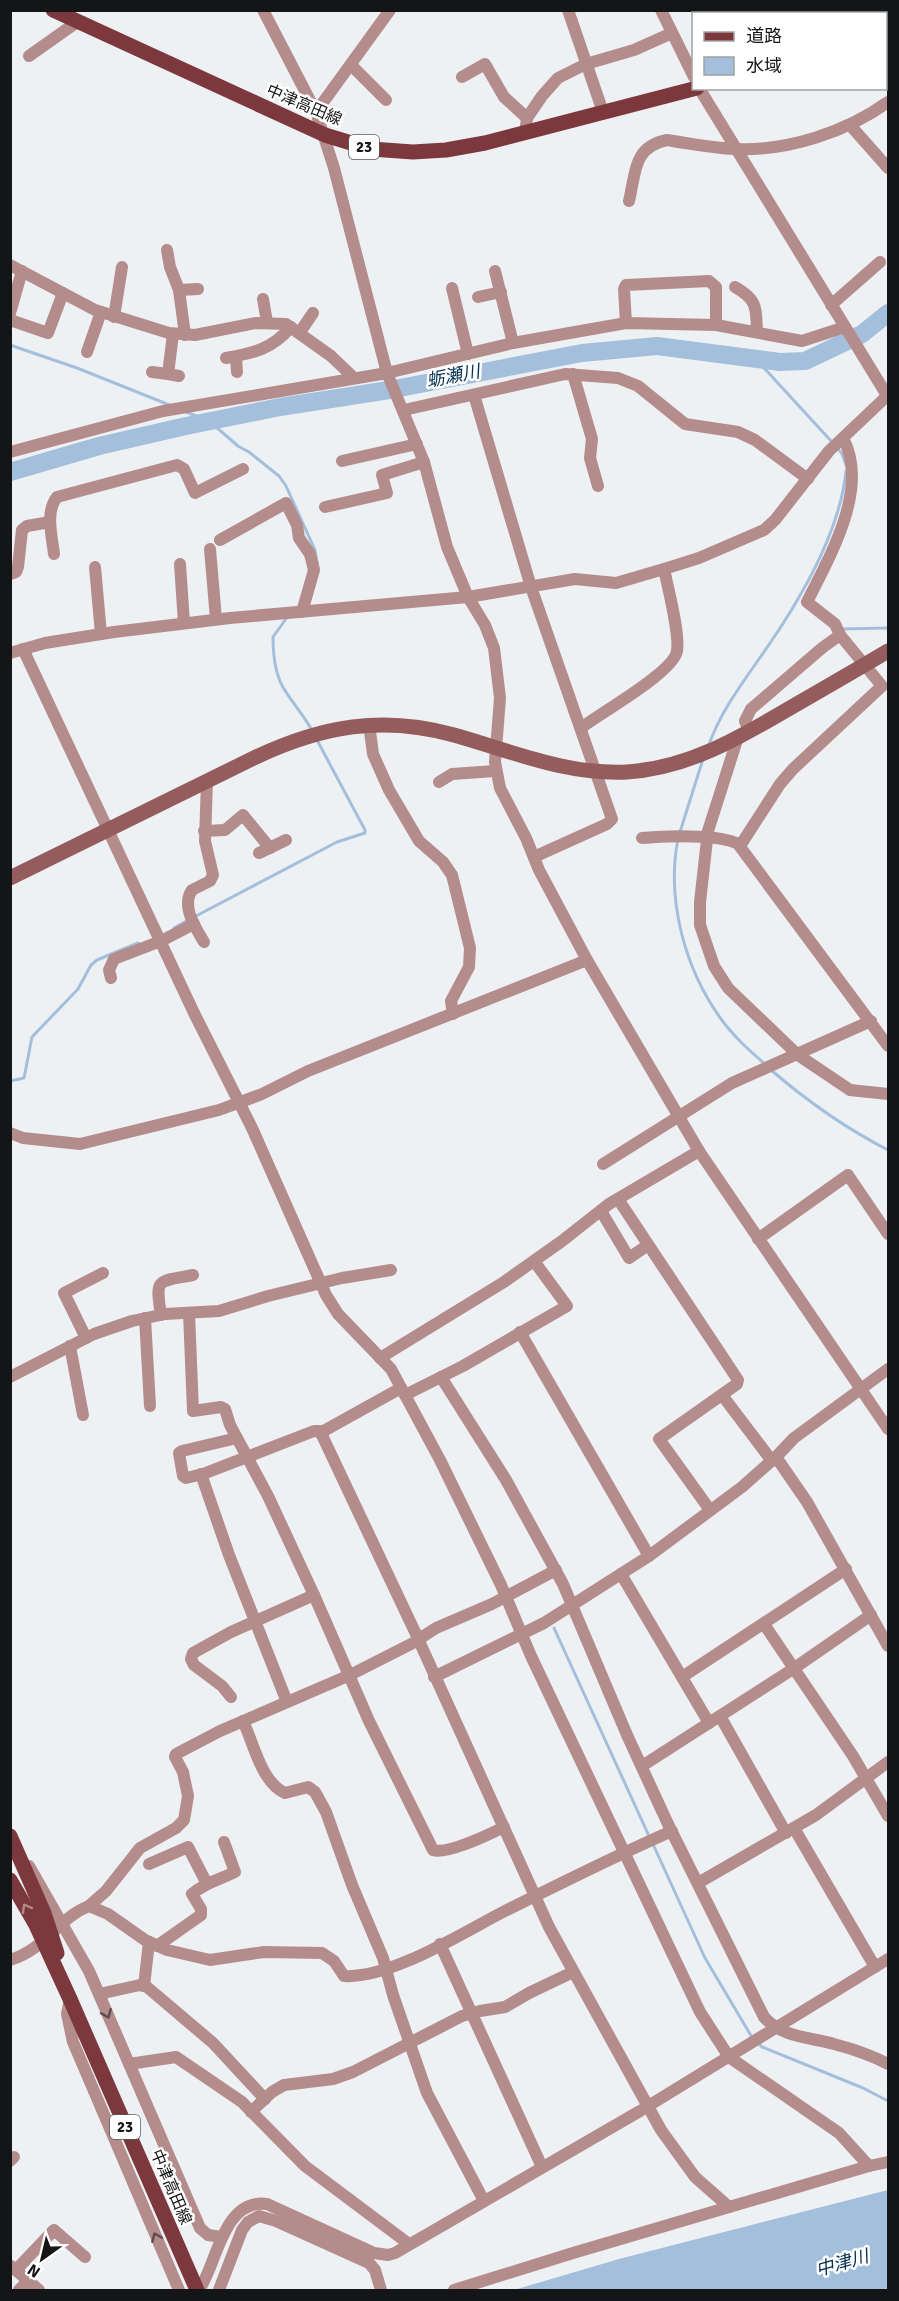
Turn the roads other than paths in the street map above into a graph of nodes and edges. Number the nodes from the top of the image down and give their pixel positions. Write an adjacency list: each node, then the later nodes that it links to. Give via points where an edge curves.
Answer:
1 (263, 10): 16 (street)
2 (390, 10): 9 (street)
3 (568, 10): 8 (street)
4 (661, 10): 6 (street)
5 (65, 14): 7 (street); 20 (main road, 中津高田線 / 23)
6 (672, 33): 8 (street, via 634,50); 10 (street)
7 (29, 56)
8 (586, 64): 17 (street); 18 (street, via 558,78 542,96)
9 (351, 65): 14 (street); 16 (street)
10 (692, 75)
11 (462, 77): 18 (street, via 485,64)
12 (692, 90): 17 (main road, 中津高田線 / 23)
13 (699, 90): 21 (street)
14 (386, 100)
15 (888, 102): 19 (street)
16 (316, 112): 20 (street)
17 (603, 112): 18 (main road, 中津高田線 / 23)
18 (526, 125): 20 (main road, 中津高田線 / 23, via 446,150 413,152 371,149)
19 (850, 125): 21 (street, via 822,137); 22 (street)
20 (325, 135): 57 (street)
21 (737, 149): 23 (street, via 667,140 646,147); 38 (street)
22 (888, 168)
23 (629, 201)
24 (167, 250): 33 (street)
25 (879, 262): 38 (street)
26 (10, 265): 29 (street)
27 (122, 267): 42 (street)
28 (495, 271): 34 (street)
29 (22, 272): 35 (street); 40 (street)
30 (735, 287): 49 (street, via 752,298 756,306)
31 (452, 288): 53 (street)
32 (198, 289): 33 (street)
33 (179, 290): 50 (street)
34 (501, 292): 36 (street); 51 (street)
35 (63, 293): 39 (street); 43 (street, via 48,333)
36 (478, 297)
37 (263, 299): 44 (street)
38 (831, 305): 47 (street)
39 (100, 312): 42 (street); 52 (street)
40 (10, 313)
41 (313, 313): 48 (street)
42 (114, 317): 50 (street)
43 (10, 320)
44 (267, 322): 48 (street); 50 (street, via 204,334)
45 (626, 323): 46 (street); 46 (street, via 626,285 709,281 716,287); 51 (street)
46 (716, 325): 49 (street)
47 (845, 327): 49 (street, via 802,340); 60 (street)
48 (295, 330): 55 (street, via 261,351 231,357); 58 (street, via 332,356)
49 (757, 332)
50 (179, 334): 54 (street, via 174,375)
51 (513, 343): 53 (street)
52 (87, 352)
53 (468, 354): 57 (street)
54 (153, 372)
55 (237, 372)
56 (573, 374): 59 (street); 68 (street, via 618,378 638,386 685,424 738,432); 69 (street, via 592,439 591,458)
57 (387, 375): 58 (street); 61 (street)
58 (354, 378): 64 (street, via 163,411)
59 (474, 395): 61 (street); 79 (street)
60 (888, 396): 62 (street)
61 (402, 408): 63 (street)
62 (842, 439): 68 (street); 84 (street, via 851,452 853,469 845,518 807,602)
63 (417, 444): 65 (street); 66 (street)
64 (14, 449)
65 (342, 461)
66 (424, 462): 70 (street, via 382,474 387,493); 80 (street, via 447,547)
67 (243, 470): 71 (street, via 195,493 184,469 177,465 57,497)
68 (808, 479): 77 (street, via 764,530)
69 (598, 486)
70 (325, 507)
71 (50, 522): 74 (street); 78 (street, via 23,528 18,567)
72 (220, 540): 81 (street, via 286,503 314,570)
73 (210, 549): 82 (street)
74 (54, 554)
75 (180, 564): 83 (street)
76 (95, 567): 85 (street)
77 (664, 569): 79 (street, via 616,583 575,579); 90 (street, via 678,644 676,657 662,672)
78 (10, 574)
79 (531, 587): 80 (street); 90 (street)
80 (468, 597): 81 (street); 92 (street, via 494,648 500,698)
81 (302, 612): 82 (street)
82 (216, 620): 83 (street)
83 (184, 623): 85 (street)
84 (839, 631): 88 (street); 91 (street, via 751,709)
85 (101, 634): 86 (street)
86 (17, 651): 97 (street)
87 (888, 651): 88 (street)
88 (865, 664): 91 (street); 102 (street, via 882,686 793,769)
89 (369, 724): 92 (street, via 432,730); 95 (street, via 306,736); 110 (street, via 373,754 389,790 419,841 452,875 471,948 469,967 451,1001)
90 (580, 728): 94 (street)
91 (744, 734): 94 (street, via 669,765 636,771); 100 (street)
92 (495, 748): 93 (street); 94 (street, via 547,764)
93 (495, 771): 96 (street, via 452,774); 103 (street)
94 (596, 771): 103 (street, via 610,822)
95 (207, 780): 97 (street); 98 (street)
96 (439, 782)
97 (108, 830): 104 (street); 106 (street)
98 (204, 831): 101 (street, via 225,830 243,815 265,850); 105 (street, via 213,875 189,893 188,909)
99 (642, 838): 100 (street)
100 (707, 838): 102 (street, via 729,840); 113 (street, via 699,918 714,966 728,988)
101 (286, 840)
102 (740, 846): 111 (street)
103 (534, 857): 108 (street)
104 (10, 878)
105 (194, 924): 106 (street); 107 (street)
106 (161, 941): 109 (street, via 114,959 109,970); 115 (street)
107 (204, 942)
108 (587, 960): 110 (street); 116 (street)
109 (111, 978)
110 (453, 1014): 115 (street, via 308,1071)
111 (871, 1021): 112 (street); 113 (street)
112 (888, 1046)
113 (798, 1055): 114 (street, via 844,1088); 116 (street, via 732,1083)
114 (888, 1094)
115 (239, 1104): 117 (street, via 80,1144); 129 (street)
116 (678, 1115): 118 (street); 119 (street)
117 (10, 1133)
118 (699, 1151): 120 (street); 123 (street)
119 (603, 1164)
120 (618, 1199): 121 (street); 124 (street)
121 (601, 1211): 124 (street, via 629,1258); 125 (street)
122 (888, 1234): 123 (street, via 848,1175)
123 (759, 1239): 140 (street)
124 (648, 1245): 142 (street, via 738,1380)
125 (534, 1262): 133 (street, via 567,1306); 136 (street)
126 (391, 1270): 129 (street)
127 (103, 1273): 134 (street, via 64,1293)
128 (193, 1275): 131 (street, via 160,1284 157,1290)
129 (321, 1284): 130 (street, via 219,1311); 136 (street, via 338,1314)
130 (189, 1313): 131 (street); 147 (street, via 193,1411 225,1408)
131 (161, 1315): 132 (street)
132 (145, 1318): 134 (street); 143 (street)
133 (520, 1332): 139 (street); 152 (street)
134 (86, 1338): 135 (street)
135 (70, 1346): 138 (street); 144 (street)
136 (380, 1358): 141 (street)
137 (888, 1369): 140 (street)
138 (10, 1377)
139 (441, 1377): 141 (street); 154 (street, via 506,1480)
140 (861, 1389): 145 (street); 149 (street, via 794,1438)
141 (403, 1391): 146 (street); 157 (street)
142 (722, 1395): 149 (street); 151 (street, via 658,1439)
143 (150, 1406)
144 (83, 1415)
145 (888, 1429)
146 (320, 1433): 148 (street, via 314,1431); 163 (street)
147 (237, 1438): 148 (street); 150 (street, via 179,1454 186,1479)
148 (247, 1457): 150 (street); 156 (street)
149 (774, 1459): 151 (street); 153 (street, via 807,1502)
150 (201, 1474): 160 (street)
151 (710, 1510): 152 (street)
152 (649, 1556): 155 (street)
153 (846, 1569): 159 (street); 161 (street)
154 (556, 1570): 157 (street); 158 (street)
155 (621, 1574): 158 (street); 168 (street)
156 (314, 1594): 160 (street); 166 (street)
157 (506, 1596): 162 (street); 163 (street)
158 (573, 1605): 162 (street); 174 (street)
159 (871, 1615): 164 (street); 165 (street)
160 (257, 1621): 169 (street, via 191,1655 194,1665); 170 (street)
161 (764, 1624): 165 (street); 168 (street)
162 (521, 1633): 167 (street); 182 (street)
163 (417, 1640): 166 (street); 167 (street)
164 (888, 1646)
165 (793, 1669): 171 (street); 175 (street)
166 (350, 1675): 170 (street); 177 (street, via 433,1850 454,1848)
167 (434, 1677): 177 (street)
168 (682, 1677): 171 (street)
169 (231, 1697)
170 (287, 1702): 172 (street)
171 (715, 1720): 174 (street); 178 (street)
172 (243, 1721): 188 (street, via 176,1754 188,1796 184,1820 140,1848); 195 (street, via 273,1785 285,1793 306,1787 315,1792)
173 (888, 1762): 175 (street)
174 (642, 1766): 179 (street)
175 (867, 1779): 176 (street); 178 (street)
176 (888, 1816)
177 (504, 1827): 187 (street)
178 (790, 1830): 185 (street); 194 (street)
179 (672, 1831): 182 (street); 185 (street)
180 (14, 1842): 189 (main road, 中津高田線 / 23)
181 (224, 1842): 186 (street, via 236,1871)
182 (625, 1852): 187 (street); 203 (street, via 700,2012)
183 (149, 1864): 186 (street, via 188,1847)
184 (10, 1880): 189 (main road, 中津高田線 / 23, one-way to 184)
185 (698, 1883): 201 (street, via 764,2018)
186 (207, 1884): 190 (street, via 192,1894 201,1909 199,1917)
187 (535, 1896): 191 (street); 196 (street)
188 (89, 1906): 189 (street); 190 (street)
189 (52, 1934): 193 (street, via 23,1956); 198 (street, via 86,1965); 199 (main road, 中津高田線 / 23)
190 (153, 1944): 195 (street, via 210,1960 264,1952 322,1953 334,1961 344,1977); 197 (street)
191 (441, 1944): 195 (street); 200 (street)
192 (888, 1959): 194 (street)
193 (10, 1960)
194 (875, 1967): 201 (street)
195 (387, 1969): 202 (street)
196 (573, 1972): 200 (street, via 505,2007); 207 (street)
197 (144, 1986): 198 (street); 206 (street, via 207,2037)
198 (99, 1994): 204 (street, one-way to 204)
199 (70, 1999): 220 (street, one-way to 199, via 73,2042 67,2014); 221 (main road, 中津高田線 / 23)
200 (471, 2013): 202 (street); 211 (street)
201 (775, 2027): 203 (street); 205 (street, via 791,2035 868,2054)
202 (411, 2043): 206 (street, via 353,2072 333,2079 284,2085); 212 (street, via 427,2093)
203 (728, 2056): 207 (street); 210 (street, via 839,2133)
204 (129, 2064): 208 (street, via 176,2057); 214 (street, via 200,2228 208,2235)
205 (888, 2064)
206 (265, 2099): 208 (street)
207 (647, 2106): 211 (street); 213 (street, via 695,2176)
208 (251, 2112): 215 (street, via 305,2166)
209 (888, 2162): 210 (street)
210 (869, 2166): 213 (street)
211 (542, 2167): 212 (street)
212 (484, 2201): 215 (street)
213 (729, 2207): 224 (street)
214 (222, 2237): 215 (street, via 241,2211 263,2203 381,2255 392,2254); 221 (street)
215 (409, 2244)
216 (84, 2257): 217 (street, via 54,2230)
217 (13, 2268): 218 (street)
218 (23, 2286): 219 (street)
219 (39, 2290)
220 (179, 2290)
221 (198, 2290)
222 (219, 2290): 223 (street, via 242,2230 260,2216 369,2263)
223 (381, 2290)
224 (454, 2290)

